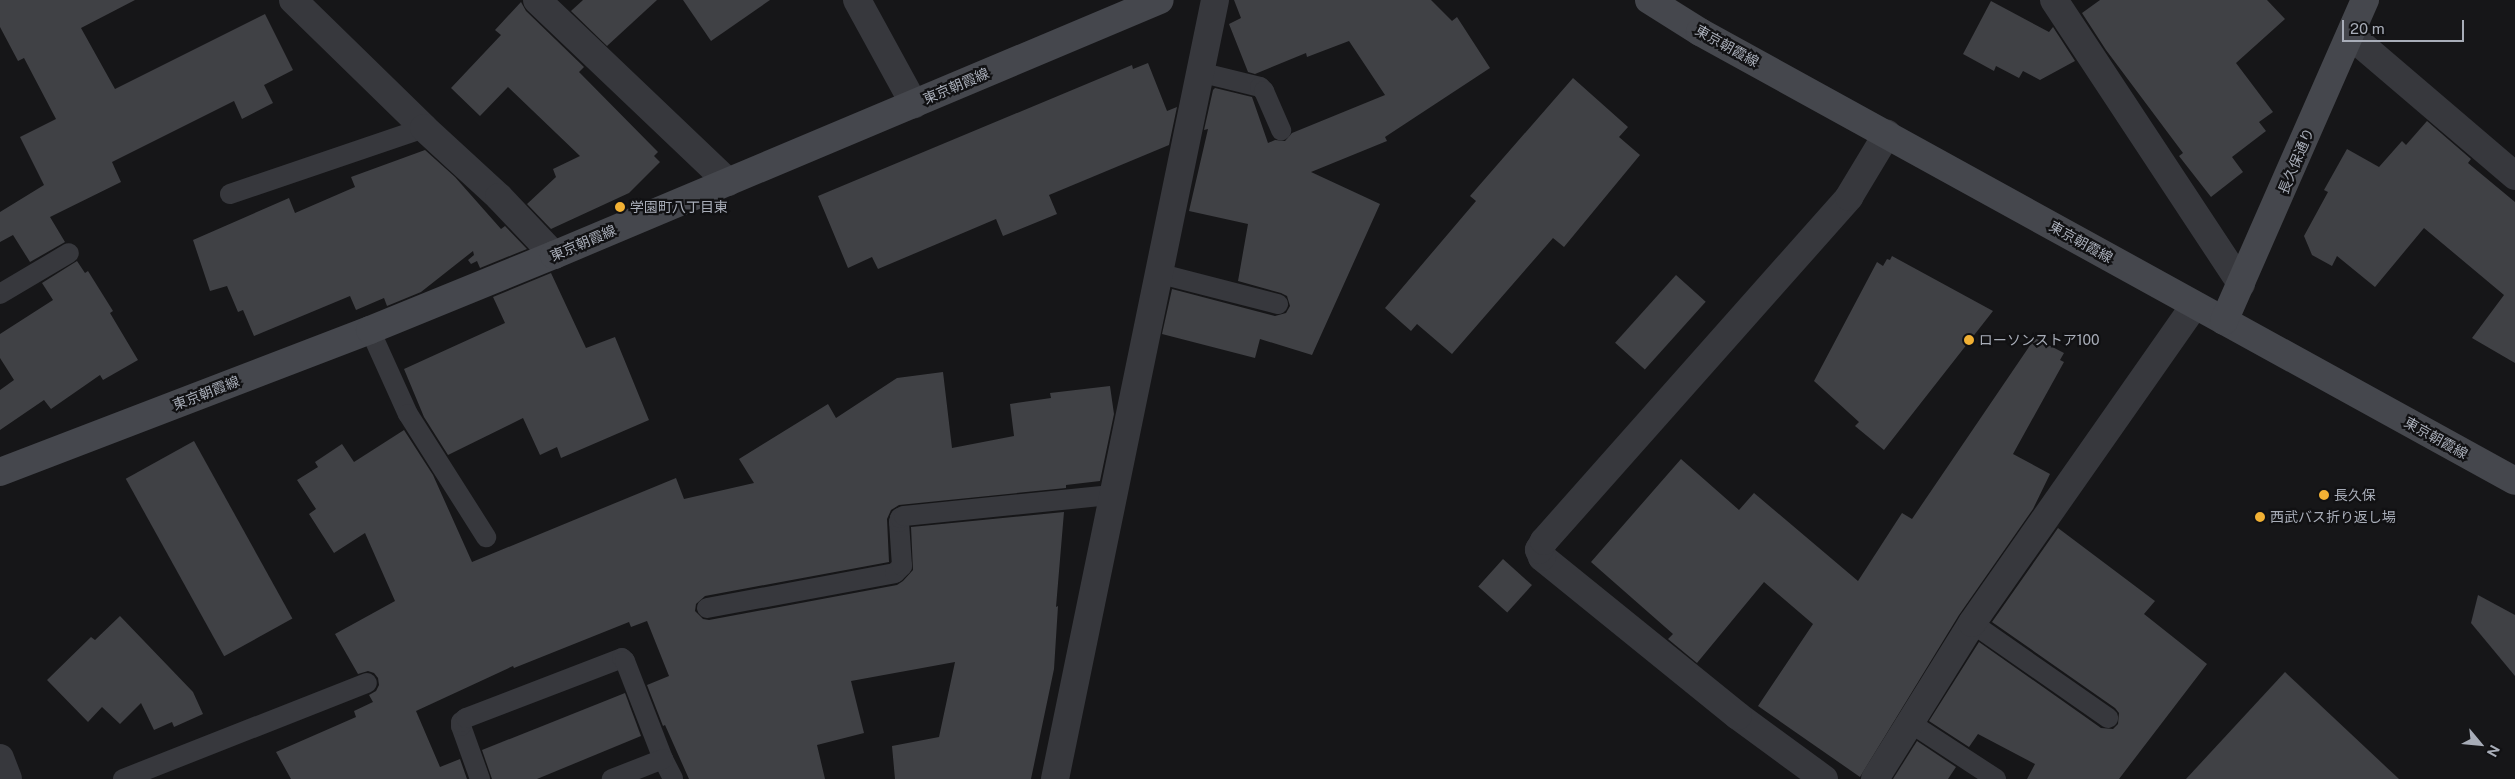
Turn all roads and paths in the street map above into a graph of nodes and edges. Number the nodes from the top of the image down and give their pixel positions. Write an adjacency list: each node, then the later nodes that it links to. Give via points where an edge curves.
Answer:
1 (293, 0): 12 (street)
2 (537, 0): 16 (street)
3 (858, 0): 11 (street)
4 (1160, 0): 11 (main road, 東京朝霞線)
5 (1215, 0): 10 (street)
6 (1648, 0): 14 (main road, 東京朝霞線)
7 (2365, 0): 9 (main road, 長久保通り)
8 (2059, 2): 21 (street)
9 (2350, 35): 15 (street); 21 (main road, 長久保通り)
10 (1199, 72): 13 (lane, via 1260,87); 20 (street)
11 (914, 104): 16 (main road, 東京朝霞線)
12 (424, 128): 17 (lane); 19 (street, via 499,197)
13 (1281, 130)
14 (1887, 134): 24 (main road, 東京朝霞線); 44 (street, via 1849,196 1539,550 1542,557 1738,716)
15 (2515, 176)
16 (728, 182): 19 (main road, 東京朝霞線)
17 (230, 194)
18 (69, 253): 22 (lane)
19 (554, 255): 26 (main road, 東京朝霞線)
20 (1157, 273): 23 (lane); 29 (street)
21 (2241, 284): 25 (main road, 長久保通り)
22 (0, 294)
23 (1278, 304)
24 (2195, 305): 25 (main road, 東京朝霞線); 32 (street)
25 (2224, 321): 28 (main road, 東京朝霞線)
26 (370, 330): 27 (main road, 東京朝霞線); 30 (lane, via 408,414)
27 (0, 472)
28 (2515, 481)
29 (1112, 495): 31 (lane, via 904,516 899,522 902,566 895,573); 43 (street)
30 (486, 537)
31 (708, 608)
32 (1972, 623): 34 (lane); 35 (street)
33 (367, 683): 39 (lane)
34 (2108, 718)
35 (1909, 722): 45 (street); 46 (lane)
36 (0, 758): 38 (street)
37 (663, 758): 40 (lane, via 625,661 617,658 461,722); 41 (lane); 42 (lane)
38 (8, 779)
39 (122, 779)
40 (480, 779)
41 (612, 779)
42 (673, 779)
43 (1055, 779)
44 (1824, 779)
45 (1875, 779)
46 (1996, 779)

